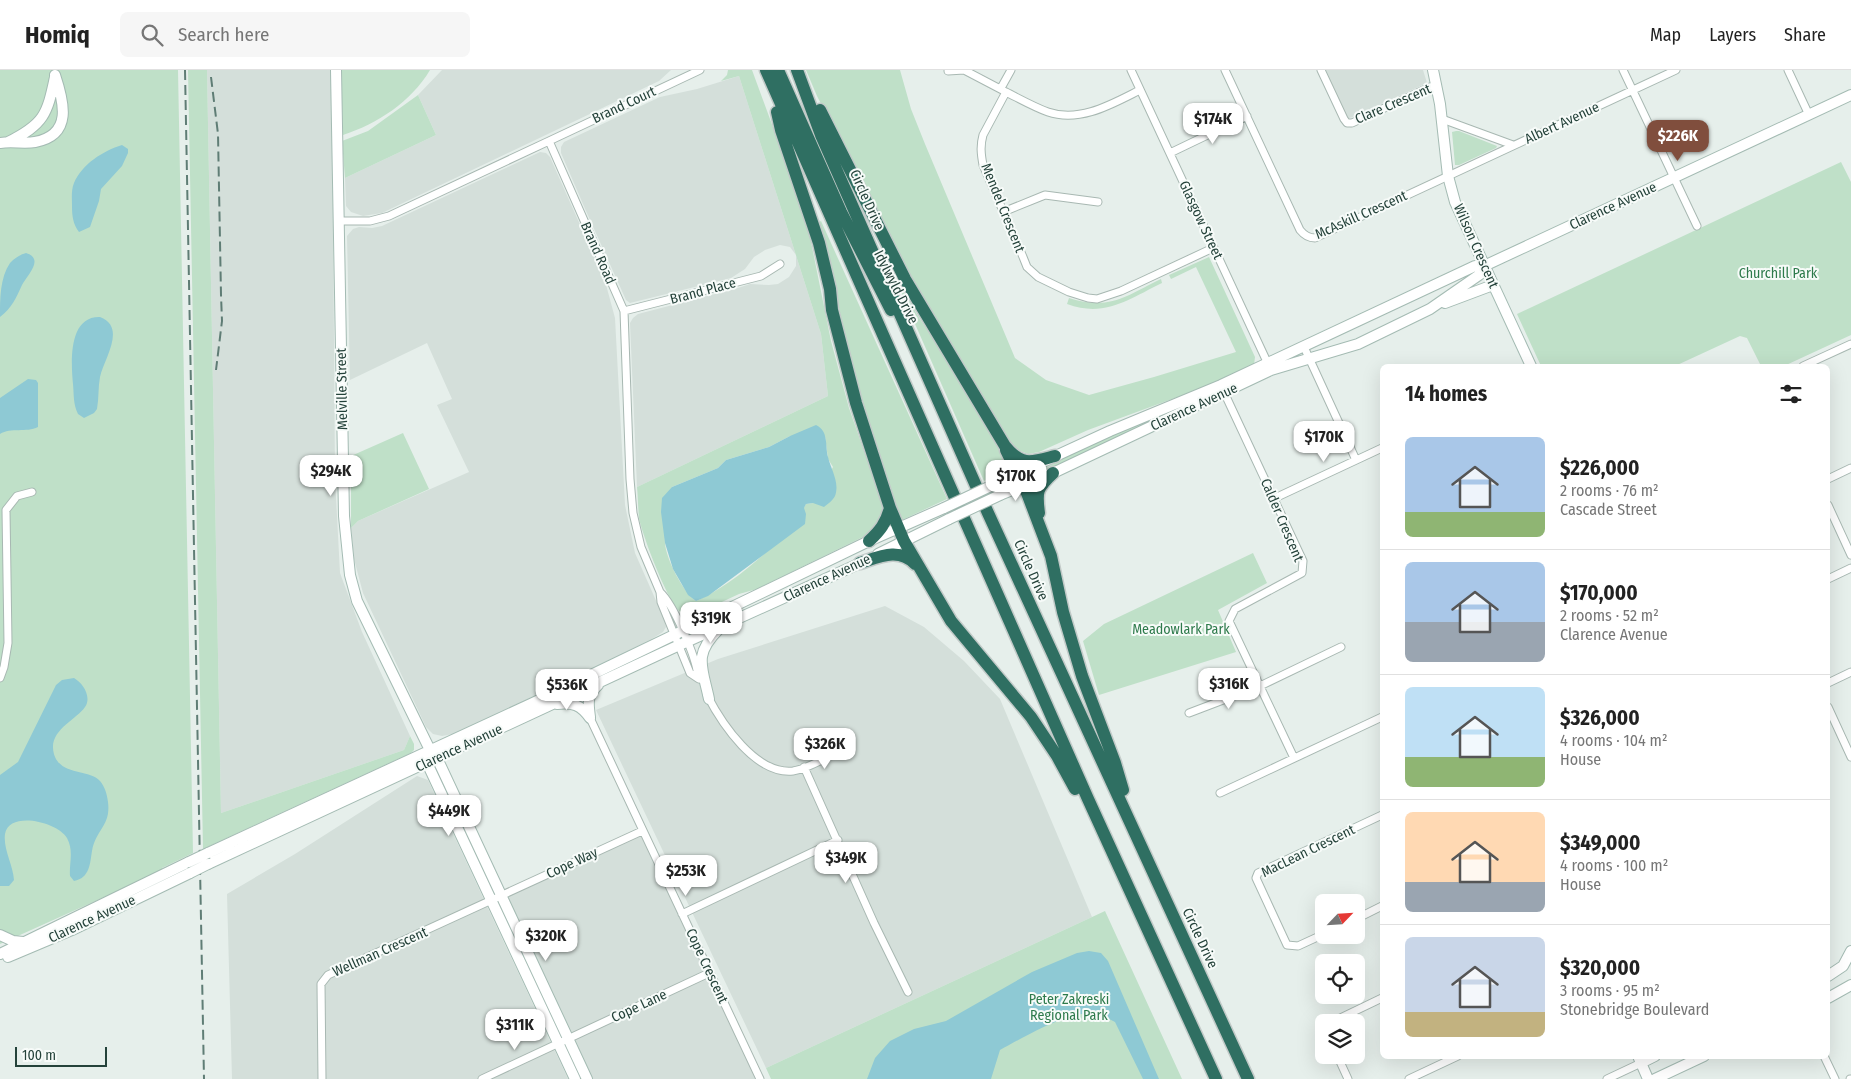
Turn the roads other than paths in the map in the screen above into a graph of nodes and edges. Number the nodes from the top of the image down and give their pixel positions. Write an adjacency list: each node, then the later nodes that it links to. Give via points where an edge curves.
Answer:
1 (336, 70): 33 (main road, Melville Street)
2 (700, 70): 25 (street, Brand Court)
3 (766, 70): 17 (highway)
4 (778, 70): 47 (highway, Idylwyld Drive, via 841,212)
5 (798, 70): 47 (highway, Circle Drive, via 822,135); 49 (highway, via 905,279)
6 (1011, 70): 18 (street, Mendel Crescent)
7 (1131, 70): 19 (street, Glasgow Street)
8 (1225, 70): 23 (street, McAskill Crescent)
9 (1321, 70): 16 (street, Clare Crescent, via 1348,123)
10 (1433, 70): 16 (main road, Wilson Crescent)
11 (1623, 70): 20 (street)
12 (1676, 70): 20 (street, Albert Avenue)
13 (1788, 70): 22 (street)
14 (948, 71): 18 (street, via 964,70)
15 (55, 73): 26 (main road, via 44,114 31,129); 26 (main road, via 64,114 56,132 35,142)
16 (1437, 85): 24 (main road, Wilson Crescent)
17 (773, 90): 60 (highway, via 781,130 819,244 856,403); 102 (highway)
18 (1004, 90): 19 (street, via 1049,112 1063,114 1078,114 1104,107); 32 (street, Mendel Crescent, via 981,143 984,165)
19 (1140, 90): 28 (street, Glasgow Street)
20 (1632, 90): 27 (street, Albert Avenue); 30 (street)
21 (1851, 96): 22 (main road, Clarence Avenue)
22 (1809, 115): 30 (main road, Clarence Avenue)
23 (1247, 116): 28 (street); 29 (street, McAskill Crescent, via 1300,230 1311,238)
24 (1442, 119): 27 (street); 29 (main road, Wilson Crescent)
25 (549, 141): 33 (street, via 389,216 370,221); 40 (street, Brand Road)
26 (4, 143)
27 (1513, 145): 29 (street, Albert Avenue)
28 (1170, 153): 35 (street, Glasgow Street)
29 (1448, 176): 37 (main road, Wilson Crescent, via 1455,202)
30 (1674, 178): 34 (street); 37 (main road, Clarence Avenue)
31 (1098, 202): 32 (street, via 1045,195)
32 (1003, 212): 35 (street, Mendel Crescent, via 1027,267 1069,292 1088,298 1105,298)
33 (339, 221): 86 (main road, Melville Street, via 344,516 350,575 358,601)
34 (1697, 226)
35 (1213, 248): 46 (street, Glasgow Street)
36 (780, 264): 40 (street, Brand Place, via 761,276)
37 (1484, 266): 38 (main road, Wilson Crescent); 39 (main road, Clarence Avenue, via 1479,274); 42 (main road, Clarence Avenue, via 1468,269)
38 (1493, 285): 39 (main road); 44 (main road, Wilson Crescent)
39 (1430, 309): 43 (main road, Clarence Avenue, via 1358,344)
40 (624, 311): 73 (street, Brand Road, via 633,513 641,547 660,592 668,599)
41 (1851, 344): 45 (street)
42 (1304, 347): 43 (street); 46 (main road, Clarence Avenue)
43 (1309, 359): 46 (main road, Clarence Avenue); 52 (street)
44 (1530, 364)
45 (1807, 364)
46 (1269, 367): 48 (main road, Clarence Avenue)
47 (929, 380): 94 (highway, Circle Drive)
48 (1223, 389): 51 (main road, Clarence Avenue); 55 (main road, Clarence Avenue); 59 (street, Calder Crescent)
49 (992, 423): 51 (highway, via 1011,454 1020,459 1030,462); 54 (highway)
50 (1380, 449): 52 (street)
51 (1055, 456): 54 (main road, Clarence Avenue)
52 (1356, 460): 59 (street)
53 (1851, 468): 56 (street)
54 (1018, 473): 57 (highway); 62 (main road, Clarence Avenue, bridge)
55 (1053, 473): 57 (main road, Clarence Avenue); 63 (highway, via 1038,491)
56 (1830, 478)
57 (1023, 485): 63 (highway); 65 (main road, Clarence Avenue, bridge)
58 (32, 492): 70 (street, via 17,496 6,510)
59 (1275, 498): 79 (street, Calder Crescent, via 1303,561 1302,573 1235,609 1229,621)
60 (890, 508): 62 (highway); 64 (highway, via 882,528)
61 (1830, 509): 66 (street)
62 (899, 528): 64 (main road, Clarence Avenue); 65 (highway)
63 (1043, 535): 94 (highway, via 1082,676 1114,763)
64 (869, 541): 73 (main road, Clarence Avenue)
65 (904, 541): 67 (main road, Clarence Avenue); 69 (highway)
66 (1851, 555)
67 (860, 563): 69 (highway, via 894,554 910,559); 72 (main road, Clarence Avenue)
68 (1851, 568): 71 (street)
69 (919, 569): 102 (highway, via 951,622 1032,717 1057,756)
70 (3, 575): 76 (street, via 8,651)
71 (1830, 578)
72 (724, 624): 73 (main road, Clarence Avenue); 80 (main road, via 708,641 701,660)
73 (681, 638): 77 (main road, Clarence Avenue); 80 (street, Brand Road, via 690,673 699,679); 86 (main road, Clarence Avenue)
74 (1341, 647): 79 (street)
75 (1851, 672): 78 (street)
76 (0, 678)
77 (603, 680): 81 (main road, Clarence Avenue); 84 (main road, via 589,696)
78 (1830, 682)
79 (1260, 686): 83 (street); 89 (street, Calder Crescent)
80 (709, 699): 91 (street, Brand Road, via 728,729 755,758 785,771)
81 (551, 704): 84 (main road, via 577,705); 90 (main road, Clarence Avenue)
82 (1830, 711): 88 (street)
83 (1189, 713)
84 (590, 718): 95 (street, Cope Crescent)
85 (1380, 718): 89 (street)
86 (430, 750): 90 (main road); 97 (main road, Clarence Avenue, bridge, via 208,853)
87 (836, 753): 91 (street, Brand Road)
88 (1851, 757)
89 (1294, 758): 92 (street)
90 (432, 761): 97 (main road, Clarence Avenue, bridge, via 208,864); 98 (main road)
91 (804, 767): 96 (street)
92 (1220, 793)
93 (1380, 816): 104 (street, MacLean Crescent, via 1258,873 1256,878 1287,945 1298,946)
94 (1132, 826): 127 (highway, Circle Drive)
95 (642, 831): 98 (street, Cope Way); 100 (street, Cope Crescent)
96 (838, 840): 100 (street); 111 (street)
97 (189, 867): 105 (main road, Clarence Avenue); 107 (main road, Clarence Avenue, via 72,930)
98 (497, 898): 115 (main road); 121 (street, Wellman Crescent, via 323,980)
99 (1380, 907): 101 (street)
100 (682, 914): 108 (street, Cope Crescent)
101 (1365, 914)
102 (1141, 915): 126 (highway)
103 (0, 936): 105 (main road)
104 (1315, 938)
105 (24, 942): 107 (main road, Clarence Avenue)
106 (1851, 951): 109 (main road, via 1843,966)
107 (2, 955)
108 (709, 972): 115 (street, Cope Lane); 125 (street, Cope Crescent)
109 (1830, 975)
110 (1851, 986): 112 (main road)
111 (908, 992)
112 (1830, 997)
113 (1380, 999): 114 (street)
114 (1349, 1014)
115 (563, 1041): 122 (street, Cope Lane); 123 (main road); 124 (main road)
116 (1452, 1059): 129 (street)
117 (1698, 1059): 132 (main road)
118 (1825, 1059): 133 (street)
119 (1640, 1060): 130 (street); 131 (main road)
120 (1341, 1064): 128 (street)
121 (322, 1079)
122 (482, 1079)
123 (575, 1079)
124 (587, 1079)
125 (760, 1079)
126 (1216, 1079)
127 (1248, 1079)
128 (1348, 1079)
129 (1409, 1079)
130 (1607, 1079)
131 (1648, 1079)
132 (1655, 1079)
133 (1834, 1079)

